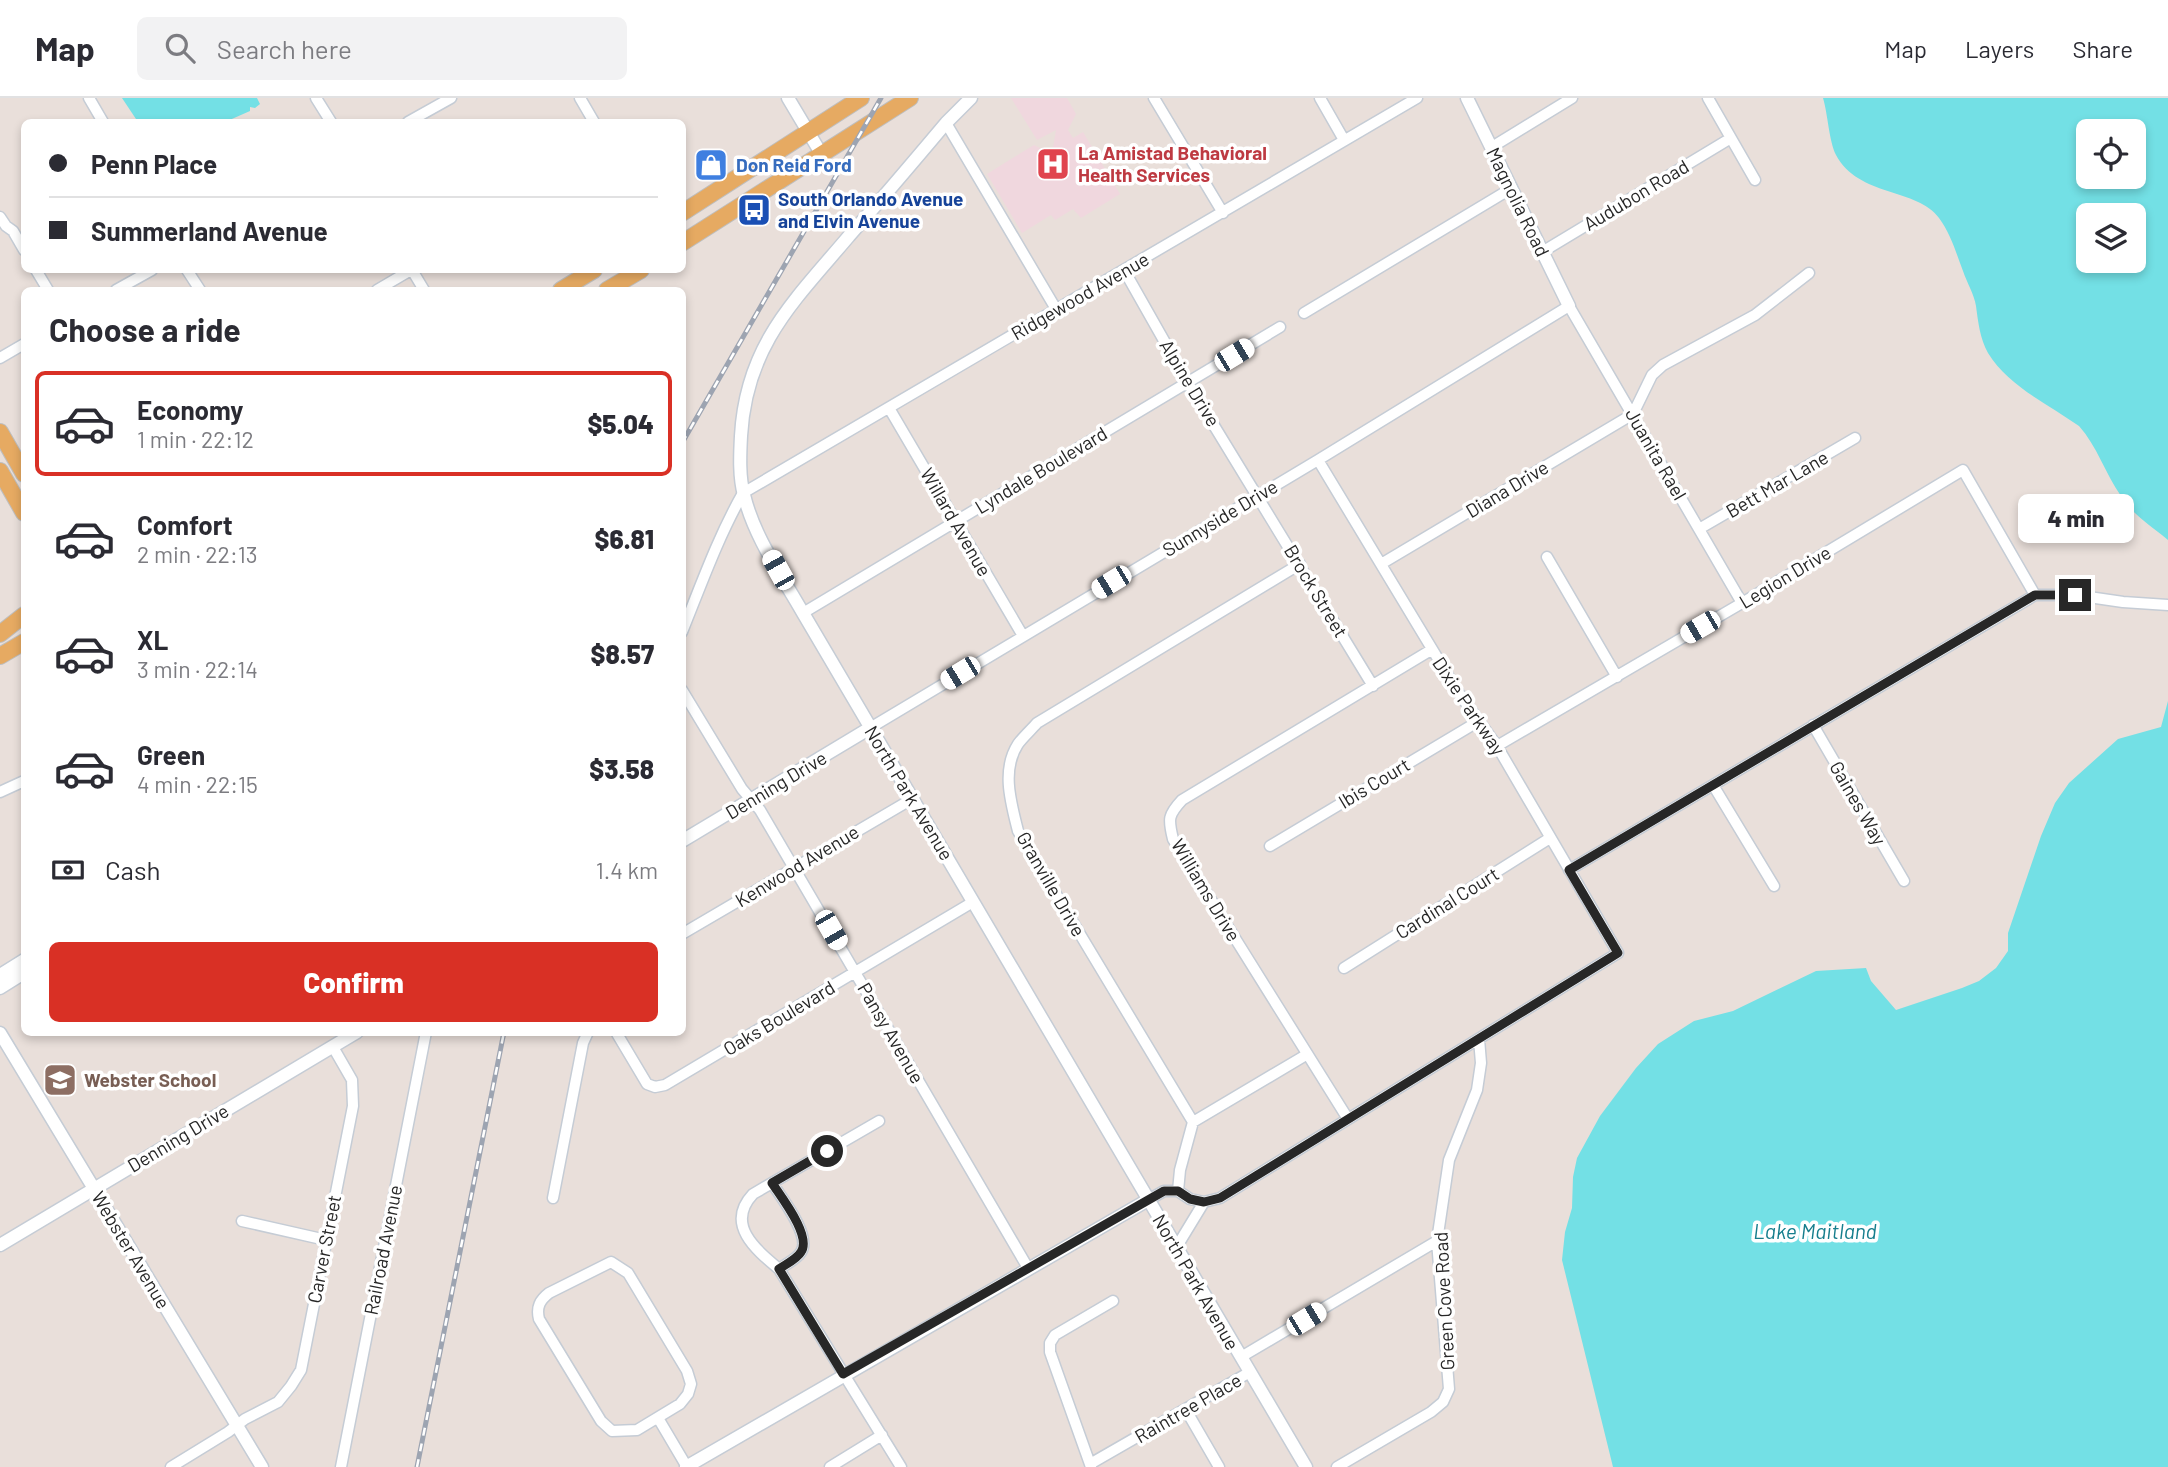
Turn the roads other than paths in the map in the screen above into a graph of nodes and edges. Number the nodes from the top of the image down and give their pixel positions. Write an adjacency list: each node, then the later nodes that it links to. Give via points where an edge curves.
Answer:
1 (89, 98): 16 (street)
2 (316, 98): 17 (street)
3 (452, 98): 18 (street)
4 (580, 98): 19 (street)
5 (788, 98): 21 (street)
6 (861, 98): 21 (main road)
7 (910, 98): 25 (main road)
8 (958, 98): 20 (street, North Park Avenue)
9 (971, 98): 20 (street, North Park Avenue)
10 (1154, 98): 29 (street)
11 (1320, 98): 23 (street)
12 (1417, 98): 23 (street, Ridgewood Avenue)
13 (1467, 98): 24 (street, Magnolia Road)
14 (1572, 98): 24 (street)
15 (1708, 98): 22 (street)
16 (101, 119)
17 (329, 119)
18 (414, 119)
19 (592, 119)
20 (946, 123): 45 (street); 58 (street, North Park Avenue, via 787,309 762,348 742,415)
21 (808, 132): 25 (street); 28 (main road)
22 (1731, 138): 26 (street); 33 (street, Audubon Road)
23 (1344, 140): 29 (street, Ridgewood Avenue)
24 (1492, 147): 27 (street, Magnolia Road)
25 (822, 155): 31 (main road)
26 (1755, 180)
27 (1512, 188): 33 (street, Magnolia Road); 46 (street)
28 (686, 210)
29 (1223, 213): 34 (street, Ridgewood Avenue)
30 (0, 217): 32 (street)
31 (686, 240)
32 (21, 245)
33 (1542, 252): 44 (street, Magnolia Road)
34 (1124, 270): 45 (street, Ridgewood Avenue); 50 (street, Alpine Drive)
35 (1810, 272): 52 (street, via 1755,315 1663,365 1652,375)
36 (147, 273): 41 (street)
37 (407, 273): 42 (street)
38 (591, 273): 40 (main road)
39 (636, 273): 43 (main road)
40 (578, 286)
41 (121, 287)
42 (382, 287)
43 (612, 287)
44 (1569, 306): 52 (street, Juanita Rael); 55 (street, Sunnyside Drive)
45 (1056, 309): 51 (street, Ridgewood Avenue)
46 (1304, 313)
47 (1280, 327): 50 (street, Lyndale Boulevard)
48 (21, 346): 49 (street)
49 (0, 358)
50 (1188, 383): 59 (street, Alpine Drive); 61 (street, Lyndale Boulevard)
51 (889, 408): 58 (street, Ridgewood Avenue); 61 (street, Willard Avenue)
52 (1633, 414): 62 (street, Juanita Rael); 65 (street, Diana Drive)
53 (0, 432): 56 (main road)
54 (1856, 438): 62 (street, Bett Mar Lane)
55 (1318, 460): 59 (street, Sunnyside Drive); 65 (street, Dixie Parkway)
56 (21, 469)
57 (0, 471): 60 (main road)
58 (743, 493): 69 (street, North Park Avenue, via 752,520); 71 (street)
59 (1258, 495): 64 (street, Brock Street); 73 (street, Sunnyside Drive)
60 (21, 508)
61 (955, 522): 69 (street, Lyndale Boulevard); 73 (street, Willard Avenue)
62 (1699, 529): 67 (street, Juanita Rael)
63 (1547, 557): 77 (street)
64 (1300, 564): 78 (street, Brock Street); 114 (street, Granville Drive, via 1037,723 1017,745 1008,767 1018,831)
65 (1381, 564): 75 (street, Dixie Parkway)
66 (2035, 595): 67 (street, Legion Drive, via 1963,470); 68 (street); 81 (street)
67 (1742, 603): 77 (street, Legion Drive)
68 (2168, 605)
69 (803, 613): 82 (street, North Park Avenue)
70 (21, 617): 72 (main road)
71 (686, 622)
72 (0, 634)
73 (1023, 636): 82 (street, Sunnyside Drive)
74 (21, 644): 76 (main road)
75 (1432, 650): 78 (street, Williams Drive); 80 (street, Dixie Parkway)
76 (0, 656)
77 (1617, 677): 83 (street, Legion Drive)
78 (1373, 686): 111 (street, Williams Drive, via 1182,800 1169,821 1173,839)
79 (686, 697): 88 (street, Pansy Avenue)
80 (1479, 721): 83 (street, Dixie Parkway); 91 (street, Ibis Court)
81 (1813, 725): 85 (street); 94 (street, Gaines Way)
82 (870, 728): 87 (street, North Park Avenue); 88 (street, Denning Drive)
83 (1497, 746): 89 (street, Dixie Parkway)
84 (21, 782): 86 (street)
85 (1713, 785): 93 (street); 95 (street)
86 (0, 792)
87 (912, 799): 92 (street, Kenwood Avenue); 96 (street, North Park Avenue)
88 (751, 800): 90 (street, Denning Drive); 92 (street, Pansy Avenue)
89 (1550, 838): 93 (street, Dixie Parkway); 99 (street, Cardinal Court)
90 (686, 839)
91 (1270, 846)
92 (794, 868): 97 (street, Kenwood Avenue); 100 (street, Pansy Avenue)
93 (1569, 870): 109 (street, Dixie Parkway, via 1618,953)
94 (1904, 881)
95 (1774, 886)
96 (973, 902): 100 (street, Oaks Boulevard); 119 (street, North Park Avenue)
97 (686, 932)
98 (21, 962): 101 (street)
99 (1344, 968)
100 (855, 972): 108 (street, Oaks Boulevard, via 666,1085 647,1084); 126 (street, Pansy Avenue)
101 (0, 975)
102 (21, 975): 103 (street)
103 (0, 988)
104 (0, 1033): 116 (street, Webster Avenue)
105 (351, 1036): 110 (street, Denning Drive)
106 (425, 1036): 139 (street, Railroad Avenue)
107 (586, 1036): 118 (street)
108 (618, 1036)
109 (1479, 1039): 112 (street); 123 (street, Green Cove Road, via 1477,1090 1449,1160)
110 (333, 1047): 116 (street, Denning Drive); 122 (street, Carver Street, via 352,1080 353,1106)
111 (1306, 1055): 112 (street, Williams Drive); 114 (street)
112 (1348, 1119): 120 (street, via 1220,1198)
113 (879, 1121): 115 (street)
114 (1194, 1122): 117 (street)
115 (772, 1183): 127 (street, via 805,1242 803,1251); 127 (street, via 753,1194 741,1217 744,1233 755,1249)
116 (94, 1188): 124 (street, Denning Drive); 134 (street, Webster Avenue)
117 (1178, 1191): 119 (street, via 1164,1191); 120 (street)
118 (553, 1198)
119 (1148, 1200): 125 (street, North Park Avenue); 126 (street)
120 (1204, 1202): 125 (street)
121 (242, 1221): 122 (street)
122 (326, 1240): 134 (street, Carver Street, via 301,1370 278,1402)
123 (1437, 1241): 129 (street, Raintree Place); 145 (street, Green Cove Road, via 1448,1390 1443,1402)
124 (0, 1245)
125 (1177, 1248): 129 (street, North Park Avenue)
126 (1028, 1268): 131 (street)
127 (779, 1269): 131 (street)
128 (1113, 1301): 136 (street, via 1055,1335 1050,1343)
129 (1241, 1357): 130 (street, North Park Avenue)
130 (1250, 1372): 132 (street, Raintree Place); 144 (street, North Park Avenue)
131 (843, 1374): 135 (street); 140 (street)
132 (1186, 1410): 136 (street, Raintree Place); 143 (street)
133 (658, 1418): 133 (street, via 680,1404 691,1384 628,1273 611,1262 540,1300 539,1319 601,1421 612,1431 626,1432); 140 (street)
134 (237, 1425): 137 (street, Carver Street); 138 (street, Webster Avenue)
135 (882, 1435): 141 (street); 142 (street)
136 (1090, 1466)
137 (171, 1467)
138 (262, 1467)
139 (341, 1467)
140 (686, 1467)
141 (830, 1467)
142 (901, 1467)
143 (1219, 1467)
144 (1306, 1467)
145 (1337, 1467)

